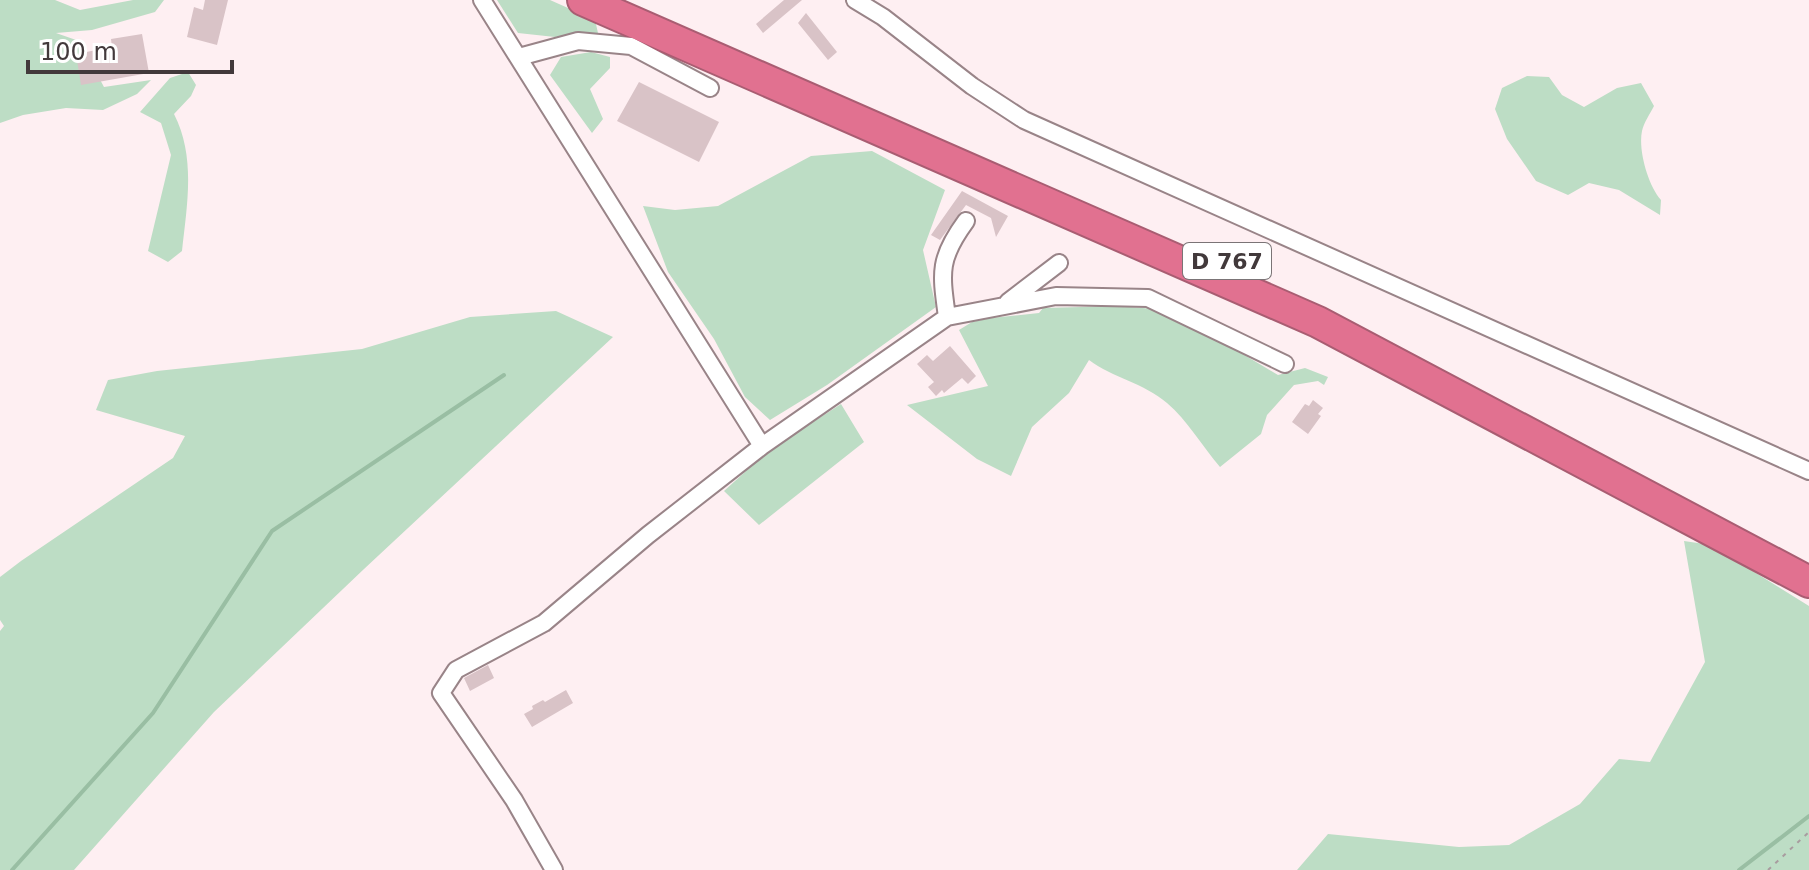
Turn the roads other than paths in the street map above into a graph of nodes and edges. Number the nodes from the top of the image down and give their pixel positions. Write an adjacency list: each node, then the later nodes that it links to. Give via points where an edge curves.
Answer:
1 (482, 0): 5 (street)
2 (583, 0): 15 (highway, D 767, via 1318,322)
3 (627, 0): 14 (highway, D 767, via 1312,299)
4 (855, 0): 13 (street, via 1024,120)
5 (519, 57): 6 (street, via 578,41 631,46); 12 (street)
6 (710, 88)
7 (966, 221): 10 (street, via 952,240 941,271)
8 (1059, 263): 9 (street)
9 (1007, 303): 10 (street); 11 (street, via 1056,296 1148,298)
10 (947, 317): 12 (street)
11 (1285, 364)
12 (762, 446): 16 (street, via 544,623 456,670 441,693)
13 (1809, 471)
14 (1809, 560)
15 (1809, 582)
16 (554, 870)

